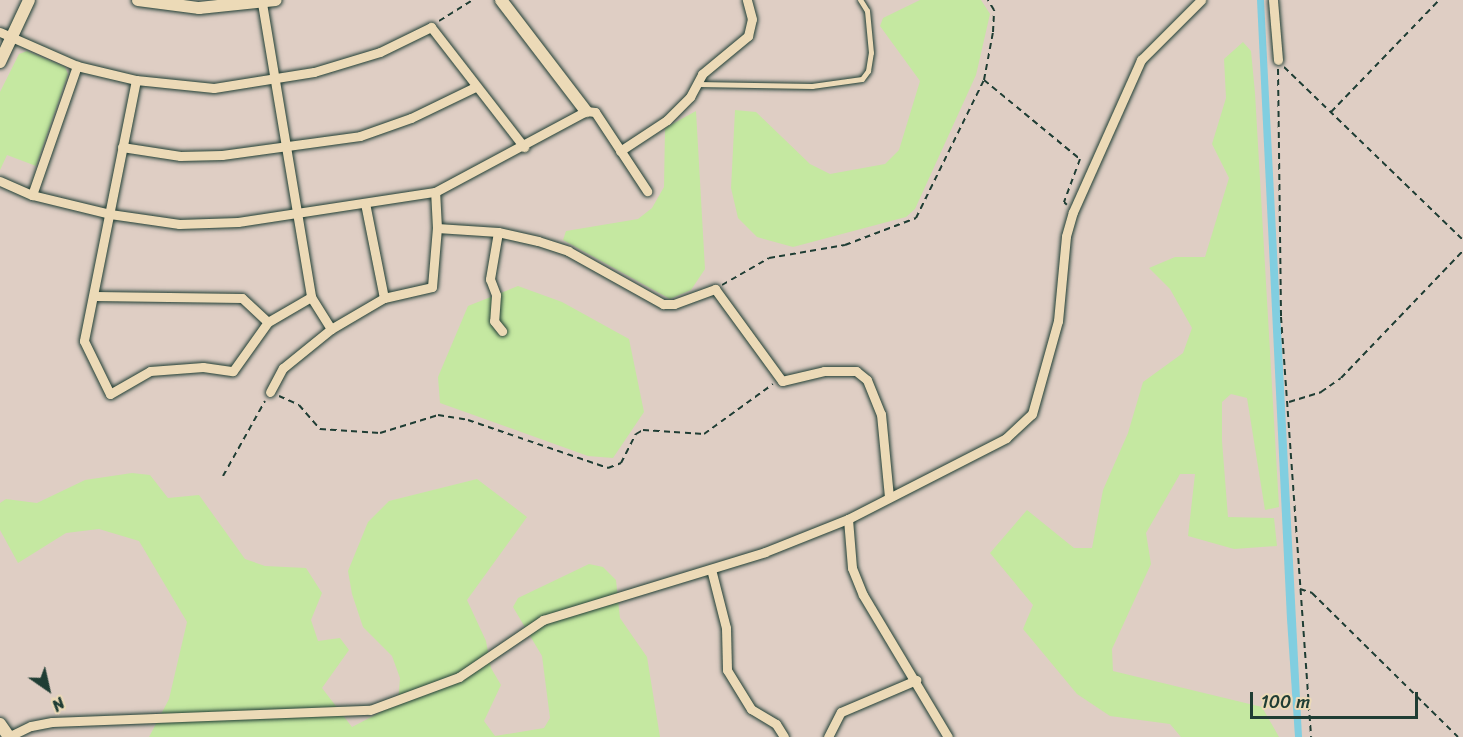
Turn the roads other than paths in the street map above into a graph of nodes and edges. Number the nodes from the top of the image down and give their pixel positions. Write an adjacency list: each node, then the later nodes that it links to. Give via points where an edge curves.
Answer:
1 (29, 0): 10 (street)
2 (138, 0): 9 (street, via 199,8)
3 (276, 0): 9 (street)
4 (501, 0): 18 (street)
5 (747, 0): 16 (street, via 752,19 748,36 702,74)
6 (860, 0): 16 (lane, via 867,11 872,53 862,79 812,86)
7 (1201, 0): 39 (street, via 1141,60 1073,212 1066,236 1058,321 1032,414 1005,438)
8 (1273, 0): 11 (street)
9 (262, 3): 15 (street)
10 (6, 35): 12 (street); 13 (street)
11 (1278, 60)
12 (0, 62)
13 (77, 66): 14 (street); 26 (street)
14 (136, 81): 15 (street, via 214,88); 19 (street)
15 (276, 81): 17 (street, via 380,52 430,27); 20 (street)
16 (697, 84): 22 (street, via 667,120)
17 (475, 87): 20 (street, via 360,136); 21 (street)
18 (586, 111): 21 (street); 22 (street, via 595,112)
19 (122, 147): 20 (street, via 180,156); 29 (street)
20 (286, 147): 28 (street)
21 (524, 147): 25 (street)
22 (620, 151): 24 (street)
23 (0, 181): 26 (street)
24 (647, 191)
25 (435, 192): 27 (street); 30 (street)
26 (32, 195): 29 (street)
27 (365, 203): 28 (street); 34 (street)
28 (298, 213): 29 (street, via 238,222 179,224); 33 (street)
29 (110, 214): 32 (street)
30 (437, 228): 31 (street); 34 (street, via 432,287)
31 (498, 232): 37 (street, via 490,279 496,295 494,321); 39 (street, via 568,251 663,304 675,304 716,289 780,379 796,380 841,369 856,371 867,380 881,414)
32 (95, 296): 35 (street, via 242,298); 35 (street, via 84,341 110,393 150,371 203,367 233,371)
33 (311, 297): 35 (street); 36 (street)
34 (384, 298): 36 (street)
35 (268, 322)
36 (331, 329): 38 (street, via 283,368)
37 (502, 331)
38 (270, 392)
39 (889, 497): 40 (street)
40 (848, 519): 41 (street); 42 (street, via 852,568 874,614)
41 (711, 569): 44 (street, via 543,620 459,677 370,710 51,722); 45 (street, via 726,628 727,670 751,709 776,724)
42 (916, 680): 46 (street, via 841,712); 47 (street)
43 (0, 724): 44 (street)
44 (9, 737)
45 (784, 737)
46 (828, 737)
47 (948, 737)

